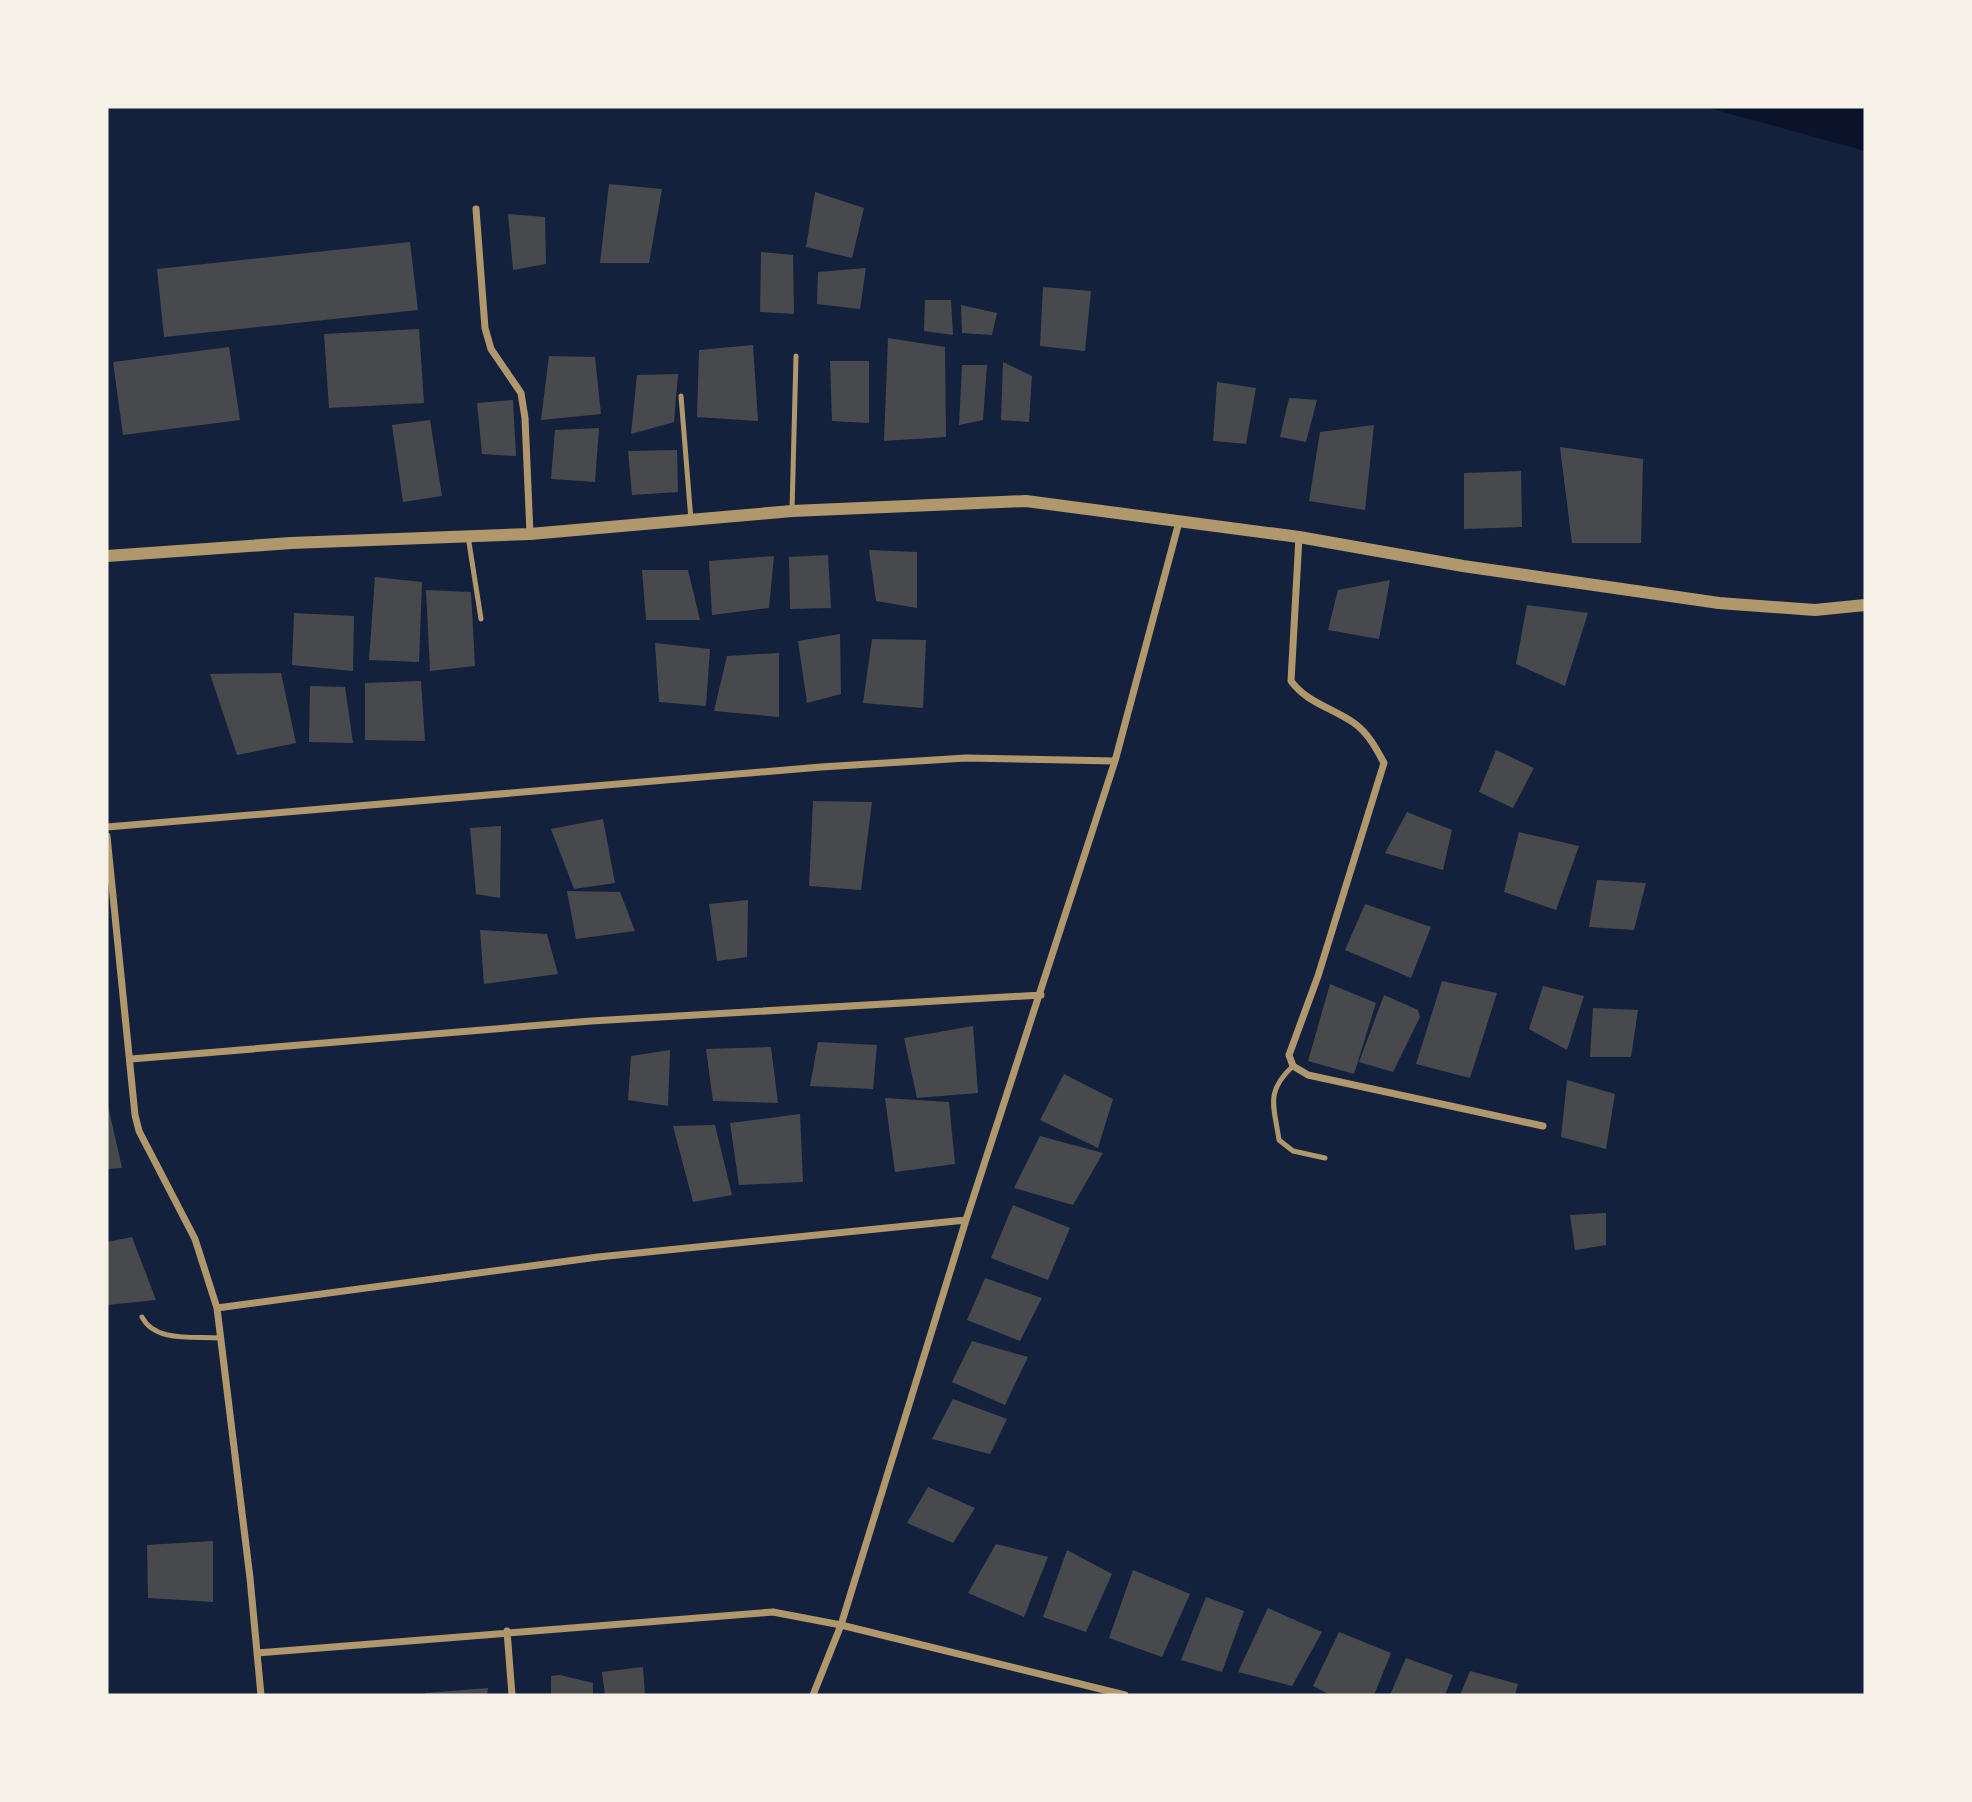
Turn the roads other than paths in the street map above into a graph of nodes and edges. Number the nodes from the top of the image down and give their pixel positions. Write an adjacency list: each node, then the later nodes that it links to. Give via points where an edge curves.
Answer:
1 (476, 209): 7 (street, via 485,328 491,349 521,393)
2 (796, 356): 4 (lane)
3 (681, 396): 5 (lane)
4 (792, 512): 5 (street); 6 (street, via 1026,501)
5 (691, 520): 7 (street)
6 (1180, 522): 9 (street); 13 (street)
7 (530, 534): 8 (street)
8 (468, 536): 10 (street); 12 (lane)
9 (1299, 537): 11 (street, via 1719,603 1815,610); 18 (street, via 1291,681 1300,694 1354,723 1384,762 1318,975 1292,1042 1289,1055)
10 (107, 556)
11 (1865, 605)
12 (481, 619)
13 (1115, 761): 14 (street, via 966,758 847,765); 16 (street)
14 (107, 827)
15 (107, 836): 17 (street)
16 (1041, 995): 17 (street, via 591,1021); 21 (street)
17 (131, 1059): 22 (street, via 139,1131 195,1239)
18 (1293, 1066): 19 (street, via 1308,1075); 20 (lane, via 1278,1080 1272,1094 1279,1140 1293,1150)
19 (1543, 1126)
20 (1325, 1158)
21 (966, 1220): 22 (street, via 598,1257); 25 (street)
22 (217, 1308): 24 (street)
23 (142, 1317): 24 (lane, via 157,1334)
24 (221, 1338): 27 (street)
25 (841, 1625): 26 (street, via 773,1612); 30 (street); 31 (street)
26 (507, 1631): 27 (street); 29 (street)
27 (257, 1653): 28 (street)
28 (261, 1695)
29 (512, 1695)
30 (813, 1695)
31 (1125, 1695)

